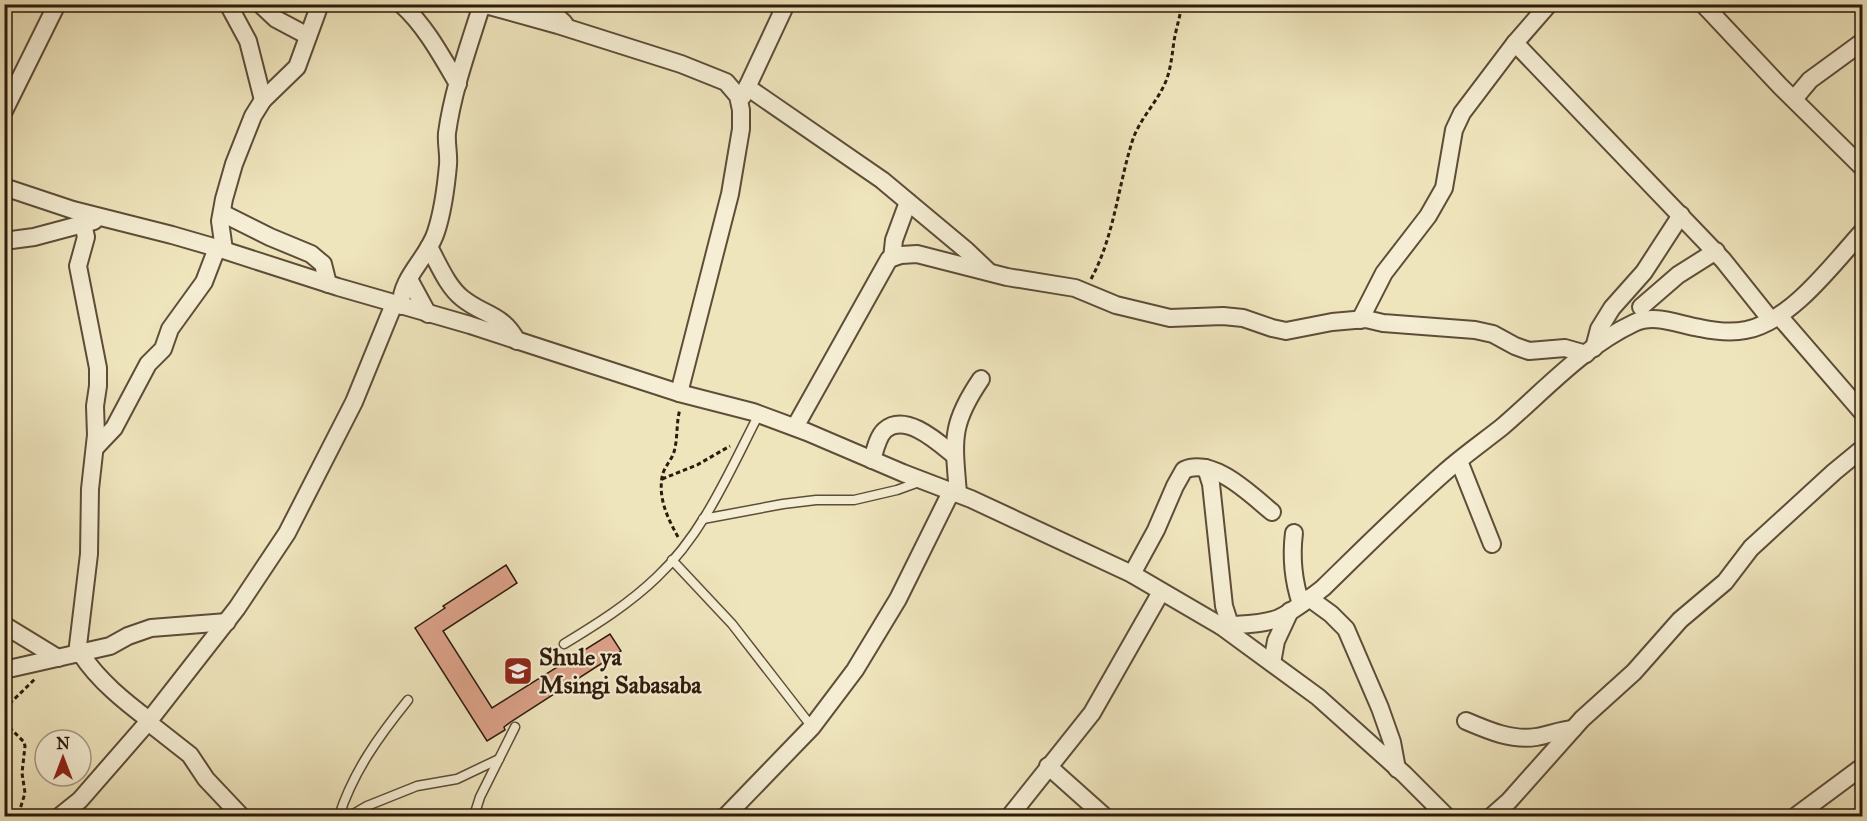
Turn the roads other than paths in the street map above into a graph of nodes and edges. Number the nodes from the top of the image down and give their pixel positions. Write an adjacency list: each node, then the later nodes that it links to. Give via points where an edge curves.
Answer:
1 (57, 4): 19 (street)
2 (228, 4): 17 (street, via 248,41)
3 (260, 4): 11 (street, via 276,19)
4 (320, 4): 11 (street)
5 (401, 4): 14 (street, via 434,45)
6 (538, 4): 10 (street)
7 (786, 4): 15 (street)
8 (1549, 4): 13 (street)
9 (1702, 4): 16 (street)
10 (570, 29): 14 (street, via 482,4); 18 (street, via 726,82)
11 (308, 36): 17 (street, via 297,67)
12 (1863, 42): 16 (street, via 1810,80)
13 (1515, 43): 24 (street); 42 (street, via 1462,113 1454,130 1444,188 1428,216 1384,273)
14 (458, 84): 29 (street, via 447,135 442,212)
15 (747, 87): 18 (street); 22 (street, via 835,146)
16 (1794, 99): 20 (street)
17 (263, 100): 23 (street, via 234,164)
18 (739, 103): 46 (street, via 741,129 730,194)
19 (4, 111)
20 (1863, 167)
21 (4, 187): 25 (street)
22 (908, 202): 32 (street, via 894,240); 33 (street)
23 (222, 213): 30 (street); 35 (street, via 311,254 323,264)
24 (1681, 215): 31 (street); 36 (street)
25 (104, 218): 26 (street); 30 (street)
26 (83, 224): 28 (street); 50 (street, via 86,237 78,266 98,368)
27 (1863, 232): 40 (street, via 1804,294)
28 (4, 241)
29 (429, 247): 34 (street); 43 (street, via 462,298 502,320)
30 (220, 249): 35 (street); 50 (street, via 204,282 170,328 163,349 148,364 114,428)
31 (1716, 251): 38 (street, via 1678,274); 40 (street)
32 (892, 258): 33 (street, via 917,254); 49 (street)
33 (989, 272): 42 (street, via 1075,288 1116,305 1170,318 1243,318 1286,331)
34 (409, 279): 37 (street); 39 (street)
35 (328, 284): 37 (street)
36 (1627, 292): 38 (street); 44 (street, via 1612,308)
37 (398, 305): 39 (street); 66 (street, via 287,533)
38 (1641, 307): 41 (street)
39 (428, 314): 43 (street)
40 (1775, 318): 41 (street, via 1745,330 1724,331); 47 (street)
41 (1655, 319): 44 (street, via 1637,321)
42 (1360, 320): 44 (street, via 1474,330 1493,334 1529,351)
43 (517, 341): 46 (street)
44 (1590, 351): 54 (street)
45 (981, 380): 52 (street, via 958,420)
46 (685, 395): 48 (street)
47 (1863, 412)
48 (759, 414): 49 (street); 59 (lane)
49 (795, 427): 53 (street)
50 (95, 448): 70 (street)
51 (1863, 449): 79 (street, via 1751,548 1725,582 1680,620 1634,672)
52 (955, 456): 53 (street, via 914,427 895,424 880,436); 57 (street)
53 (872, 459): 56 (street)
54 (1459, 460): 61 (street); 65 (street, via 1323,588)
55 (1206, 468): 58 (street, via 1234,481); 63 (street, via 1184,470 1179,477); 68 (street)
56 (922, 480): 57 (street); 59 (lane, via 877,496 783,504)
57 (955, 493): 63 (street); 78 (street, via 855,670)
58 (1272, 512)
59 (703, 519): 62 (lane)
60 (1294, 533): 65 (street, via 1292,562)
61 (1492, 544)
62 (672, 560): 69 (lane, via 620,610); 78 (lane, via 732,624)
63 (1132, 574): 64 (street)
64 (1161, 592): 68 (street); 81 (street, via 1092,713)
65 (1300, 604): 68 (street, via 1277,618); 72 (street, via 1278,634); 83 (street, via 1331,614 1346,628 1380,708)
66 (227, 622): 70 (street, via 151,628 110,646); 75 (street)
67 (4, 625): 71 (street)
68 (1226, 625): 72 (street)
69 (564, 644)
70 (79, 654): 71 (street); 75 (street, via 105,684)
71 (56, 658): 73 (street)
72 (1272, 663): 83 (street, via 1318,697)
73 (4, 670)
74 (408, 700): 86 (lane, via 354,777)
75 (149, 721): 84 (street, via 80,800); 85 (street, via 190,755 206,779)
76 (1466, 721): 79 (street, via 1517,737)
77 (515, 727): 80 (lane)
78 (812, 727): 89 (street)
79 (1573, 729): 93 (street)
80 (499, 759): 87 (lane, via 457,779 417,786); 88 (lane)
81 (1048, 766): 90 (street); 91 (street)
82 (1863, 767): 94 (street)
83 (1397, 769): 92 (street)
84 (60, 816)
85 (242, 816)
86 (339, 816)
87 (350, 816)
88 (474, 816)
89 (726, 816)
90 (1010, 816)
91 (1104, 816)
92 (1446, 816)
93 (1492, 816)
94 (1796, 816)

